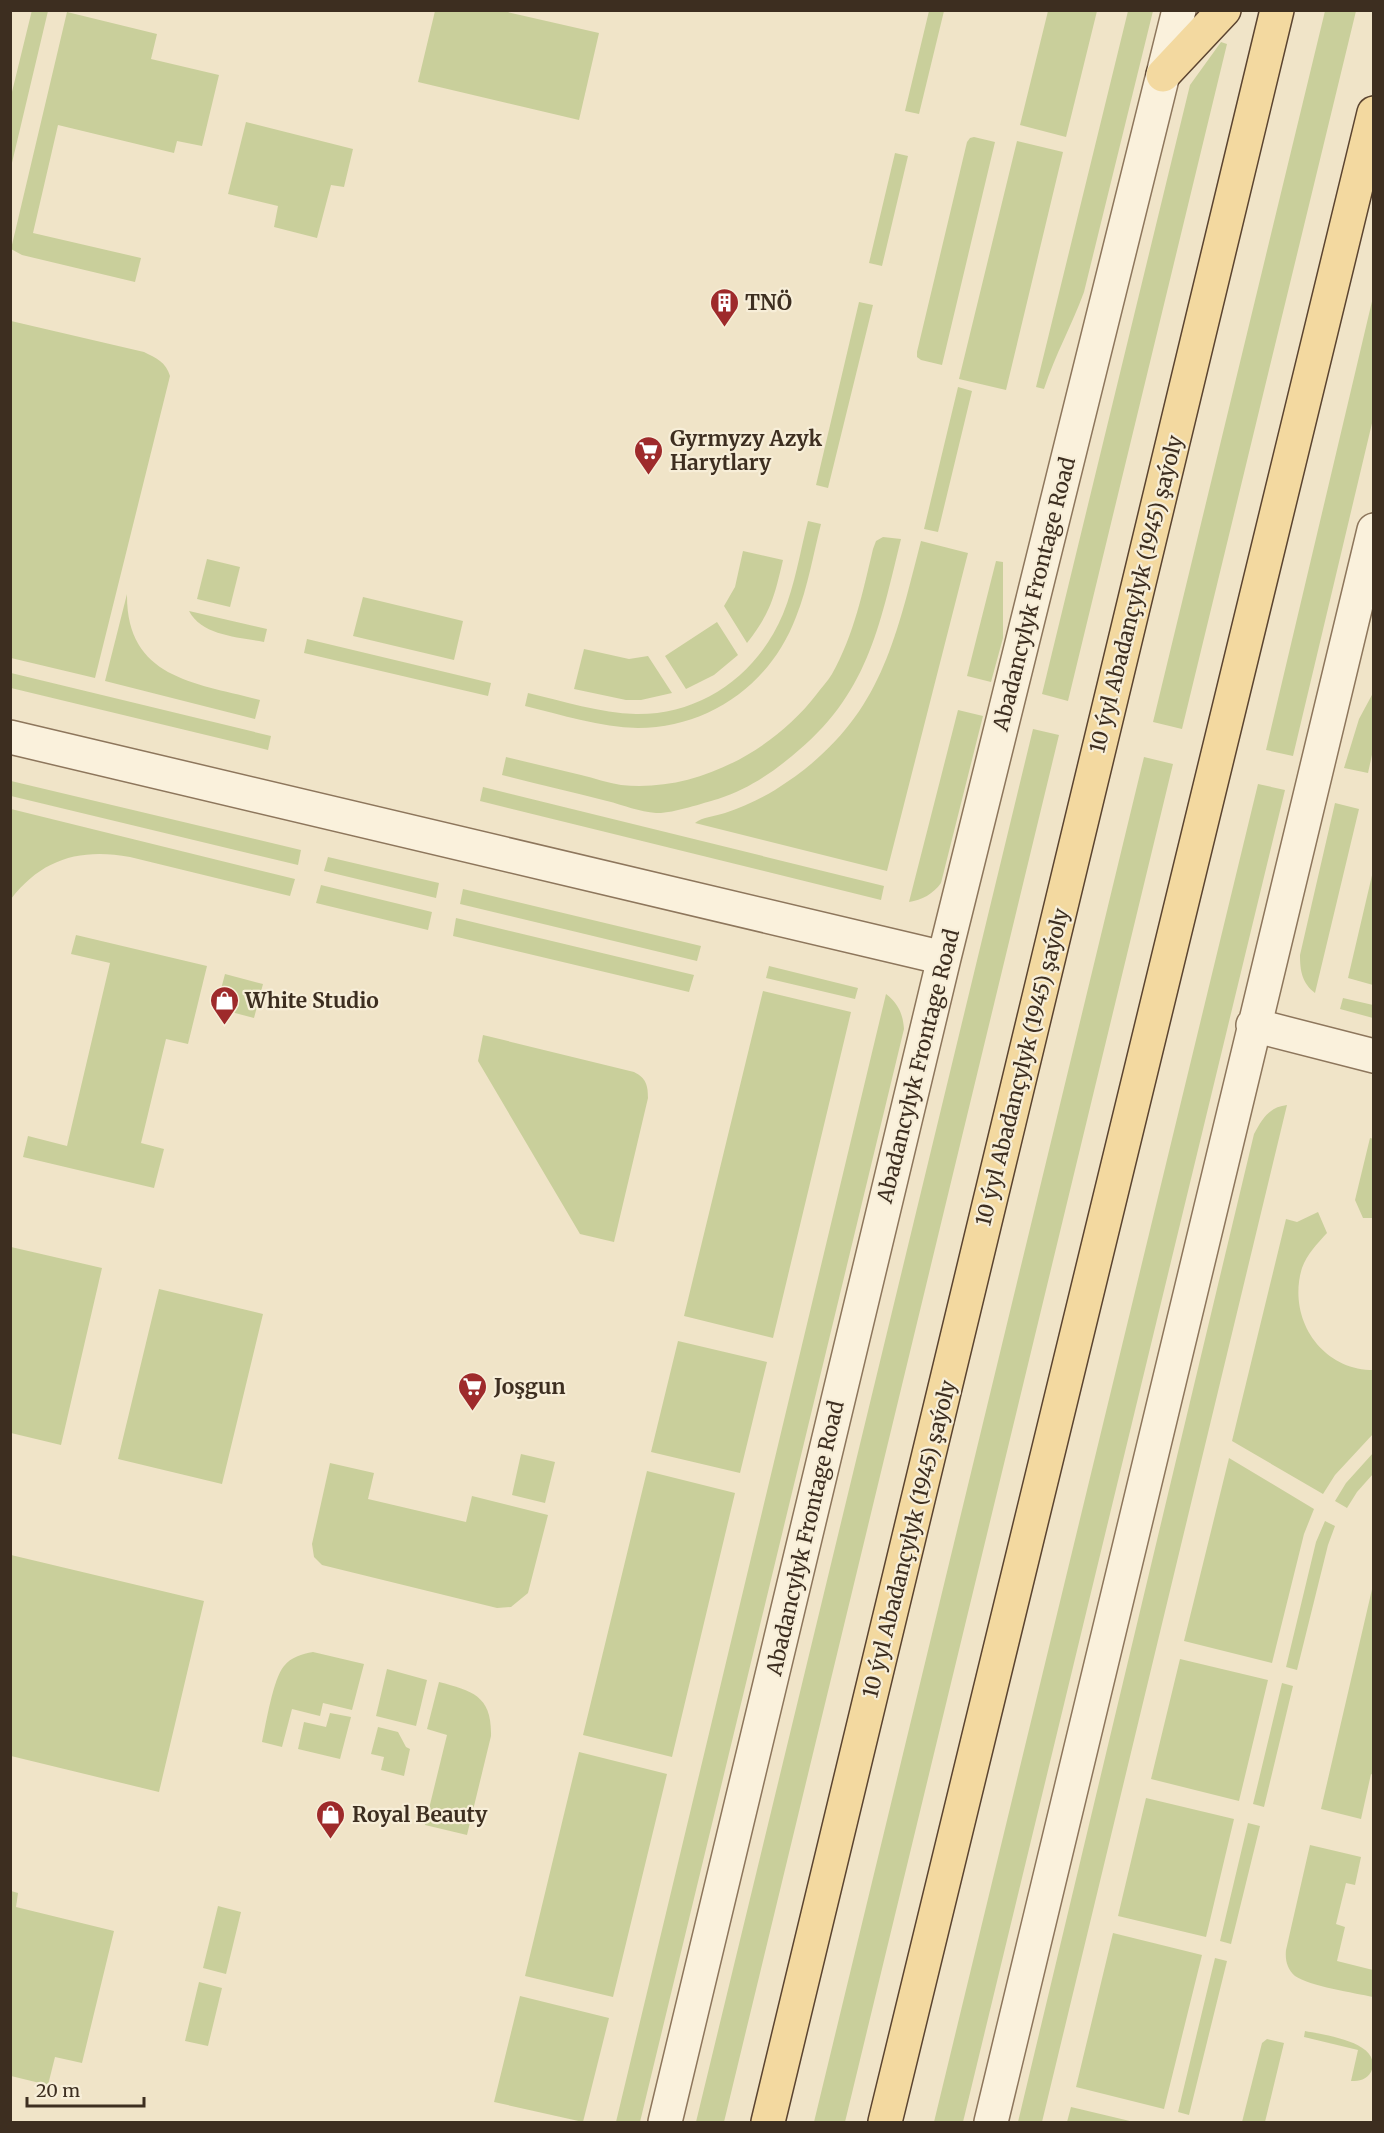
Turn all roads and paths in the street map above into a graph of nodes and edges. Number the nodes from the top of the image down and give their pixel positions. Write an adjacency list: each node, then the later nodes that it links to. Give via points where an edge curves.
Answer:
1 (1179, 10): 4 (street, Abadancylyk Frontage Road)
2 (1224, 10): 4 (main road)
3 (1277, 10): 12 (main road, 10 ýyl Abadançylyk (1945) şaýoly)
4 (1163, 75): 8 (street, Abadancylyk Frontage Road)
5 (1374, 113): 13 (main road)
6 (1374, 530): 9 (street)
7 (10, 737): 8 (street)
8 (944, 958): 11 (street, Abadancylyk Frontage Road)
9 (1253, 1025): 10 (street); 14 (street)
10 (1374, 1056)
11 (665, 2122)
12 (768, 2122)
13 (885, 2122)
14 (991, 2122)

